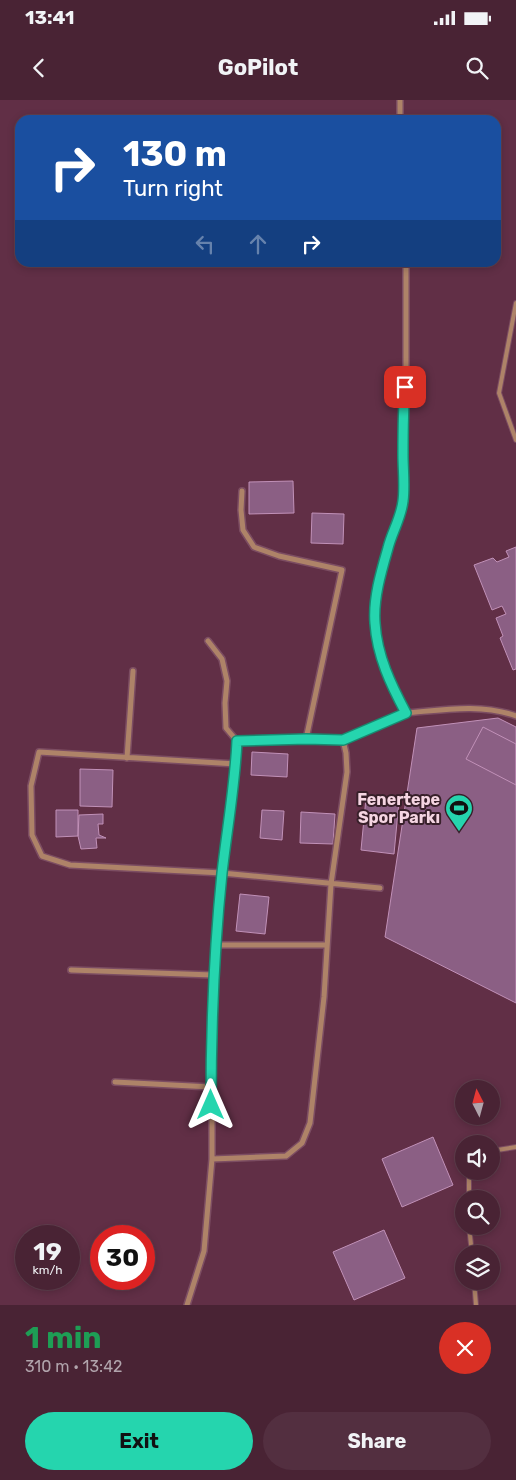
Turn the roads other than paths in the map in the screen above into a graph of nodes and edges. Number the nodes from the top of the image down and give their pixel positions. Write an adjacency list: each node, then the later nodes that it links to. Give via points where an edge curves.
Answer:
1 (400, 100): 2 (street)
2 (400, 115)
3 (406, 267): 9 (street, via 403,501 380,578 375,623 380,654)
4 (516, 303): 5 (lane, via 499,393)
5 (516, 440)
6 (242, 491): 11 (street, via 243,530 254,547 342,570)
7 (208, 641): 13 (street, via 222,659 227,681 226,728)
8 (133, 671): 14 (street)
9 (406, 713): 10 (street, via 479,708); 12 (street)
10 (516, 716)
11 (306, 739): 12 (street); 13 (street)
12 (343, 740): 17 (street, via 347,772)
13 (237, 741): 15 (street)
14 (127, 758): 15 (street); 16 (street, via 39,752 31,786 32,835 42,856 70,865)
15 (236, 764): 16 (street)
16 (222, 873): 17 (street); 19 (street)
17 (331, 884): 18 (street); 20 (street)
18 (380, 888)
19 (215, 945): 20 (street); 22 (street)
20 (327, 945): 27 (street, via 310,1123 302,1143 286,1156)
21 (71, 970): 22 (street)
22 (214, 974): 24 (street)
23 (115, 1082): 24 (street)
24 (211, 1087): 27 (street)
25 (516, 1147): 26 (lane)
26 (500, 1150)
27 (212, 1159): 29 (street, via 204,1251)
28 (475, 1290): 30 (lane)
29 (187, 1305)
30 (476, 1305)

